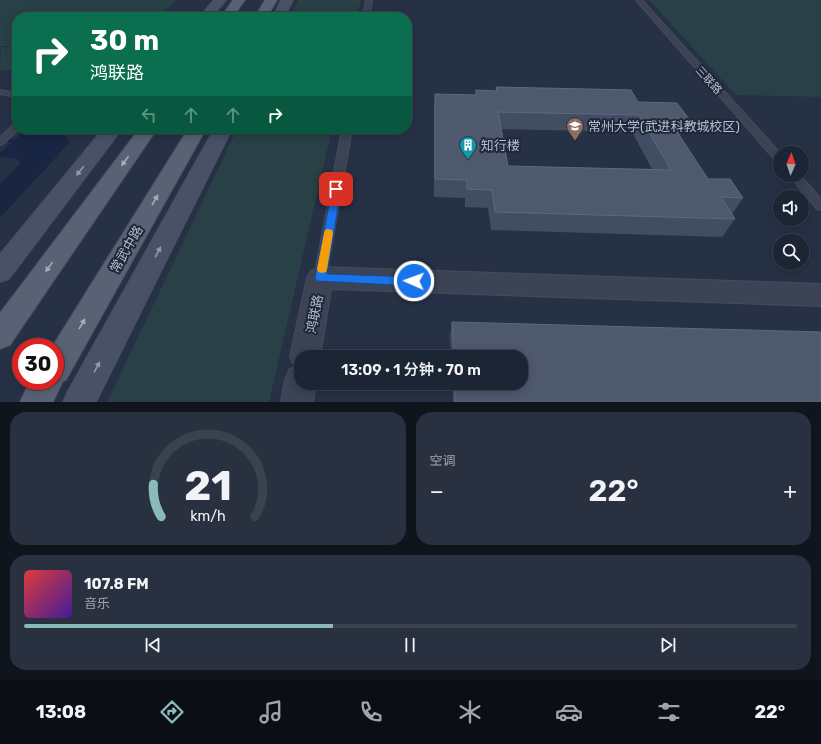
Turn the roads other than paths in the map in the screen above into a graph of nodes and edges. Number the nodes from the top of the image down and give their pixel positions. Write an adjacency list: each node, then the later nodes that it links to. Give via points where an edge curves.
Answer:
1 (220, 0): 7 (street)
2 (239, 0): 8 (main road)
3 (270, 0): 9 (main road)
4 (287, 0): 10 (street)
5 (369, 0): 11 (lane)
6 (639, 0): 21 (lane, 三联路)
7 (209, 12)
8 (231, 12)
9 (264, 12)
10 (281, 12)
11 (367, 12)
12 (0, 92): 13 (lane)
13 (12, 94)
14 (12, 131): 20 (lane)
15 (109, 134): 24 (street, one-way to 24)
16 (144, 134): 27 (main road, one-way to 27)
17 (194, 134): 29 (main road, 常武中路, one-way to 17)
18 (220, 134): 33 (street, one-way to 18)
19 (346, 134): 25 (lane, 鸿联路)
20 (0, 142)
21 (773, 151)
22 (800, 182): 23 (lane)
23 (821, 206)
24 (0, 272)
25 (320, 278): 26 (street); 28 (street, 鸿联路)
26 (821, 295)
27 (0, 336)
28 (306, 350)
29 (64, 355)
30 (43, 390): 32 (main road)
31 (299, 390): 34 (street)
32 (36, 402)
33 (79, 402)
34 (297, 402)

